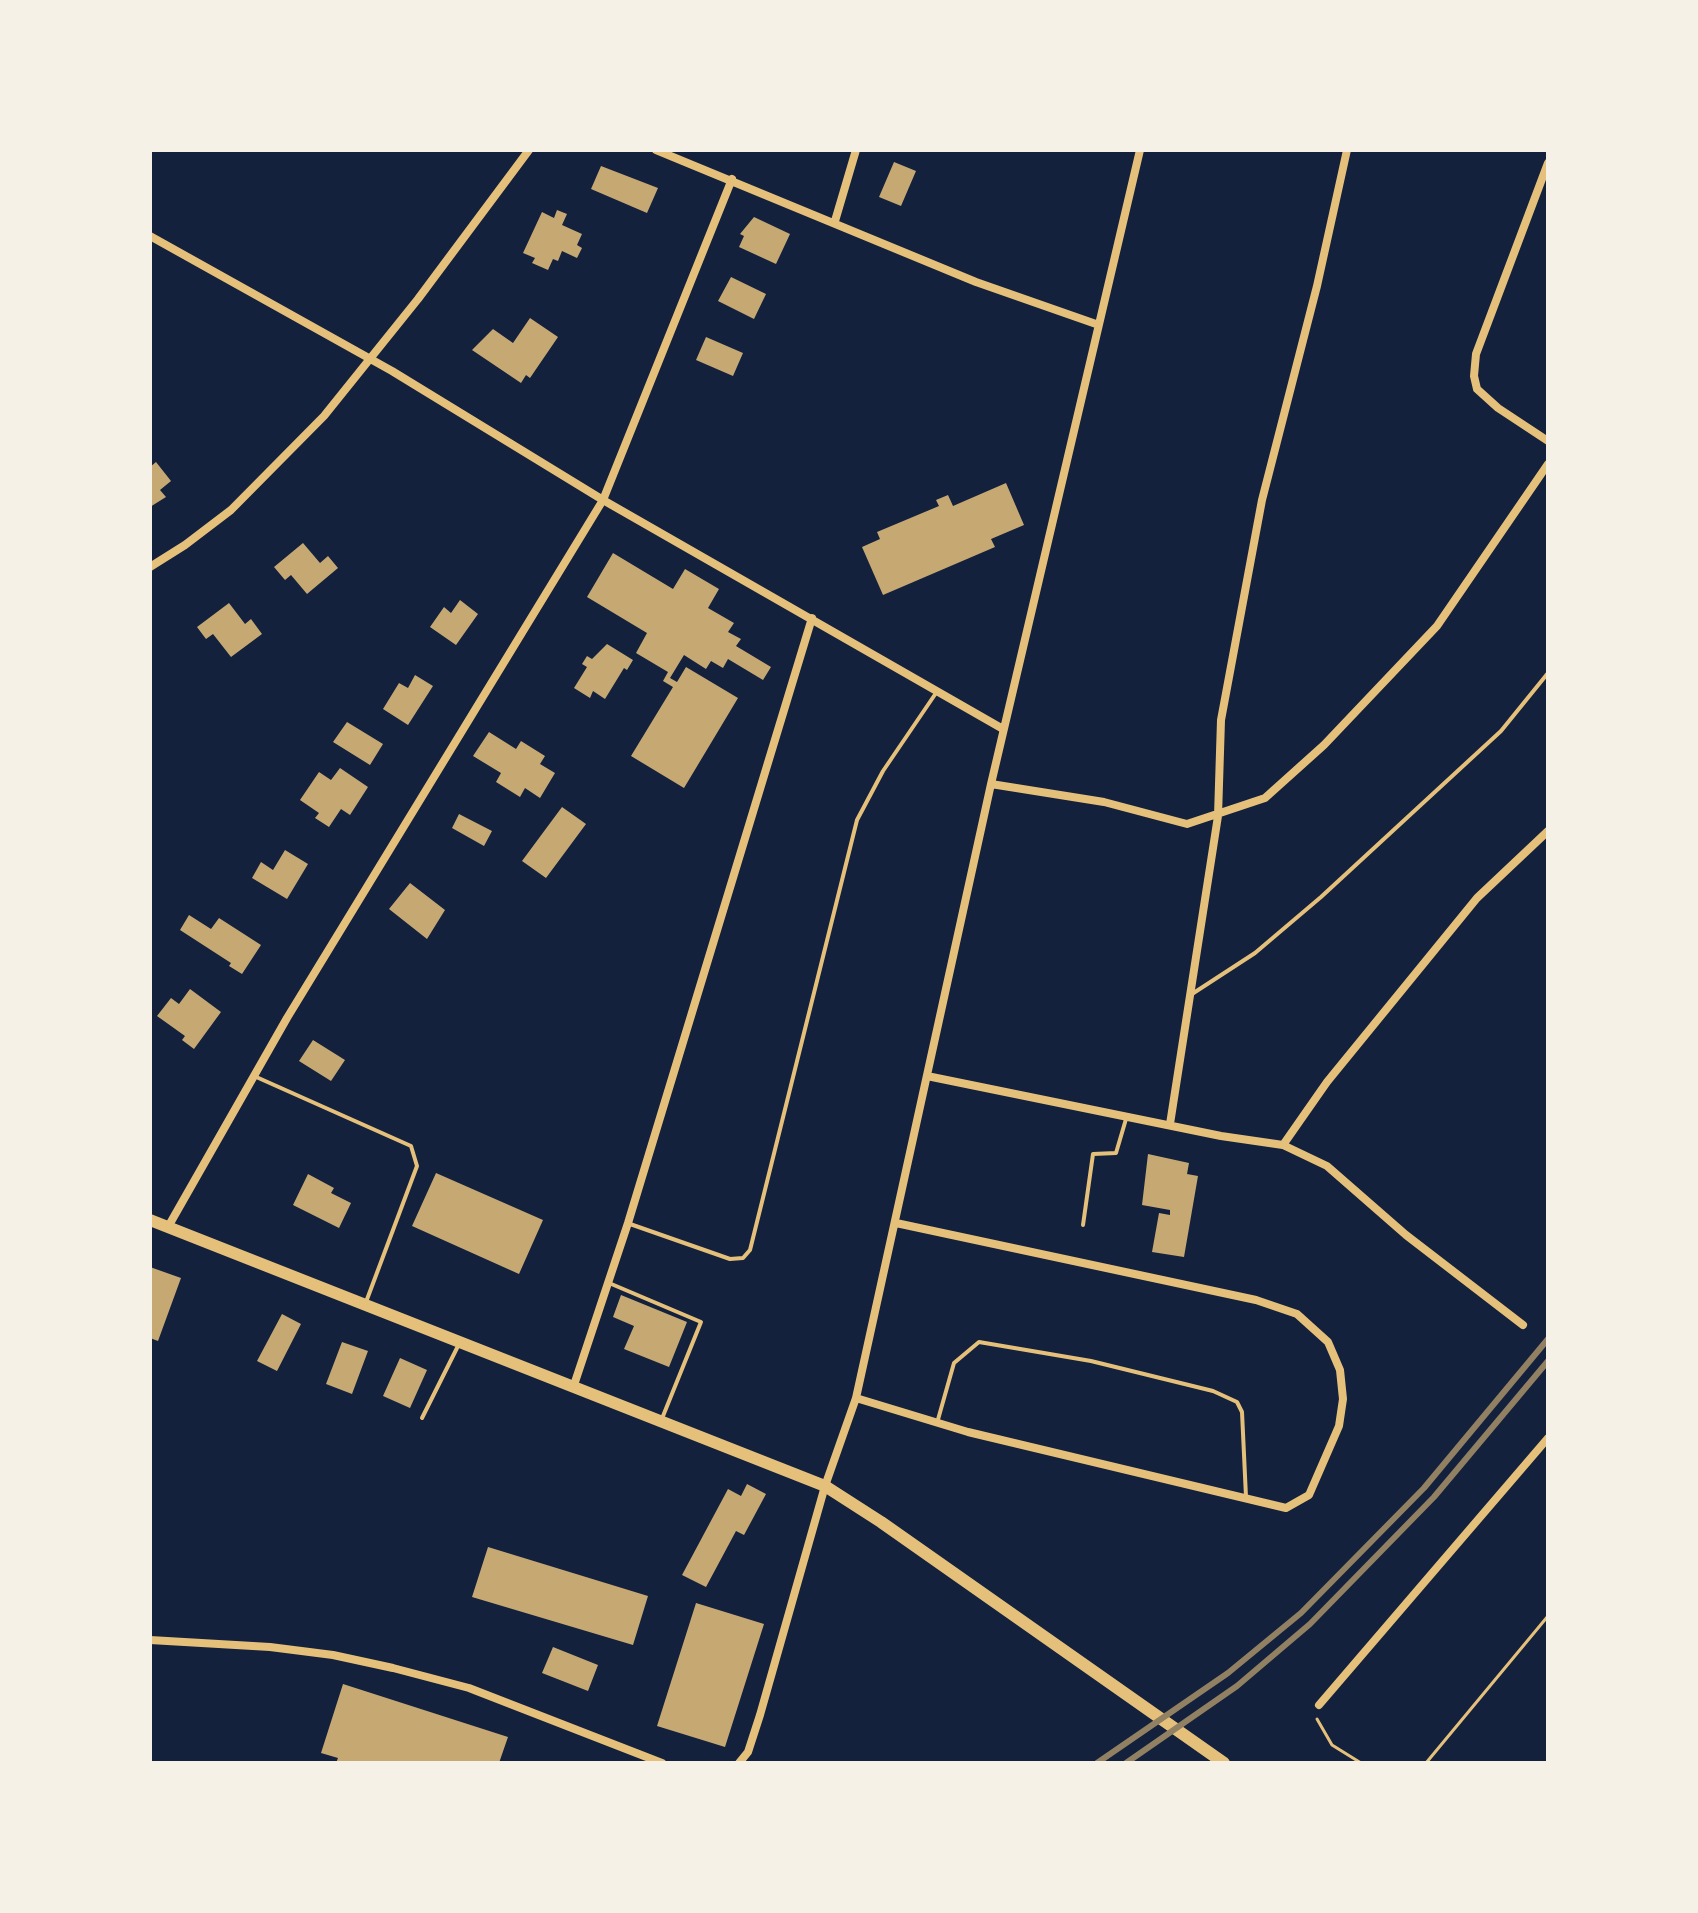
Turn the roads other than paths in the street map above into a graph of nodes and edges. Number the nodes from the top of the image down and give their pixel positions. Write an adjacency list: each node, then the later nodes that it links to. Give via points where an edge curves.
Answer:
1 (529, 150): 11 (street)
2 (656, 150): 7 (street)
3 (856, 150): 8 (street)
4 (1140, 150): 10 (street)
5 (1347, 150): 21 (street, via 1262,500 1221,720)
6 (1548, 163): 12 (street, via 1476,354 1474,376 1477,389 1498,408)
7 (732, 179): 8 (street); 14 (street)
8 (835, 221): 10 (street, via 976,282)
9 (150, 236): 11 (street)
10 (1096, 324): 19 (street)
11 (371, 360): 14 (street); 15 (street, via 260,482)
12 (1548, 441)
13 (1548, 464): 21 (street, via 1437,626 1371,697 1265,798)
14 (603, 500): 16 (street); 24 (street)
15 (150, 567)
16 (812, 618): 18 (street); 30 (street)
17 (1548, 673): 23 (lane, via 1501,731 1321,897 1255,953)
18 (937, 691): 19 (street); 30 (lane, via 857,820 750,1250 743,1258 730,1259)
19 (1003, 729): 20 (street)
20 (991, 784): 21 (street, via 1104,802 1187,824); 25 (street)
21 (1218, 816): 23 (street)
22 (1548, 831): 28 (street, via 1477,898 1327,1082)
23 (1188, 997): 27 (street)
24 (254, 1076): 33 (street); 35 (lane, via 411,1146 417,1166)
25 (927, 1076): 26 (street); 31 (street)
26 (1127, 1117): 27 (street); 32 (lane, via 1116,1153 1093,1154)
27 (1170, 1124): 28 (street)
28 (1283, 1145): 36 (street, via 1327,1166)
29 (150, 1220): 33 (main road)
30 (628, 1223): 34 (street)
31 (896, 1223): 39 (street); 45 (street, via 1256,1300 1297,1314 1328,1342 1340,1370 1339,1426 1309,1495 1286,1508)
32 (1083, 1225)
33 (168, 1227): 35 (main road)
34 (609, 1283): 38 (street); 41 (lane, via 701,1322)
35 (365, 1304): 37 (main road)
36 (1523, 1325)
37 (460, 1342): 38 (main road); 40 (lane)
38 (574, 1385): 41 (main road)
39 (856, 1398): 42 (street); 44 (street)
40 (422, 1418)
41 (661, 1423): 44 (main road)
42 (937, 1423): 45 (street); 45 (lane, via 954,1363 979,1342 1091,1361 1213,1391 1237,1402 1242,1412)
43 (1548, 1438): 47 (street)
44 (825, 1486): 49 (street, via 760,1715); 50 (main road)
45 (1246, 1497)
46 (150, 1640): 48 (street, via 270,1647 393,1668 469,1688)
47 (1319, 1705)
48 (662, 1763)
49 (739, 1763)
50 (1224, 1763)

